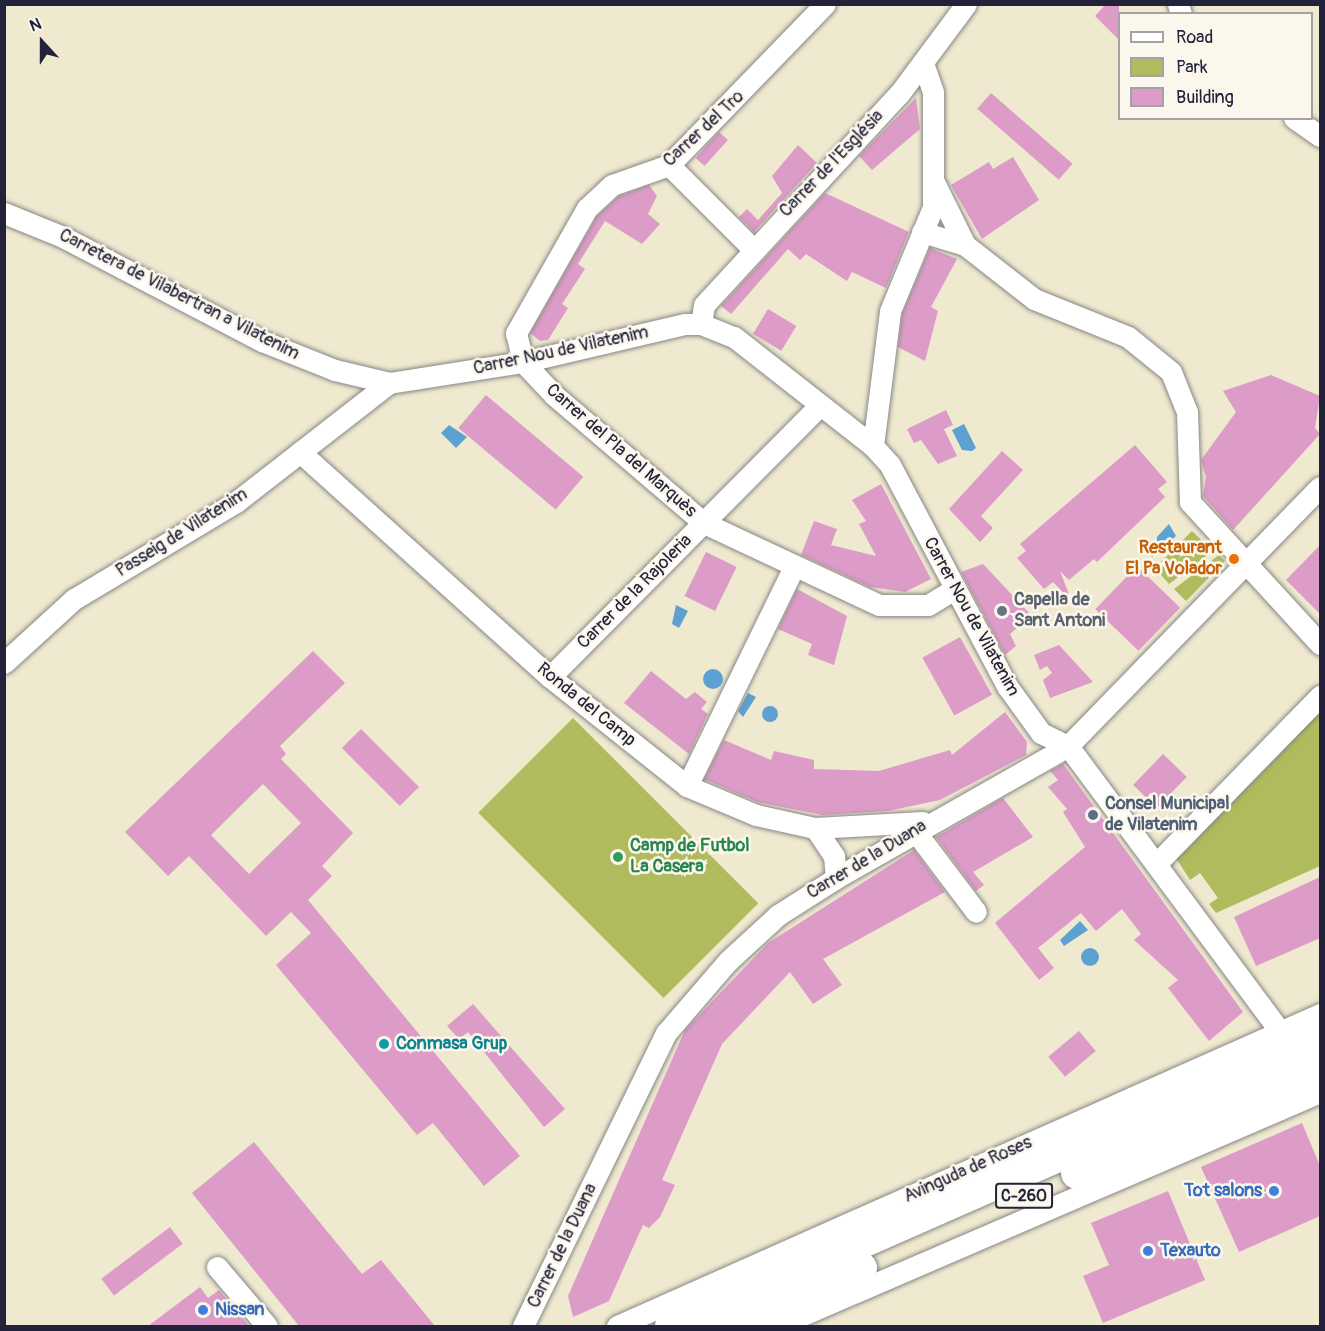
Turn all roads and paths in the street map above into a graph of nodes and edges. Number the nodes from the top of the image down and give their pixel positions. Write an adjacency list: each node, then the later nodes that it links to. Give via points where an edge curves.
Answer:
1 (825, 4): 6 (street, Carrer del Tro)
2 (966, 4): 3 (street, Carrer de l'Església)
3 (923, 63): 7 (street, via 933,92); 11 (street, Carrer de l'Església)
4 (1297, 120): 5 (street)
5 (1320, 136)
6 (669, 165): 11 (street); 13 (street, Carrer del Tro, via 612,185 587,208 516,333)
7 (933, 180): 9 (street, via 933,207); 10 (street)
8 (4, 213): 14 (street, Carretera de Vilabertran a Vilatenim, via 63,237 262,341 335,370)
9 (922, 232): 10 (street); 16 (street, via 890,311)
10 (965, 245): 20 (street, via 1034,299 1128,337 1171,372 1187,412 1190,502)
11 (753, 249): 12 (street, Carrer de l'Església, via 704,305)
12 (701, 324): 13 (street, Carrer Nou de Vilatenim); 15 (street, Carrer Nou de Vilatenim, via 734,337)
13 (523, 362): 14 (street, Carrer Nou de Vilatenim); 19 (street, Carrer del Pla del Marquès, via 554,395)
14 (389, 382): 17 (street, Passeig de Vilatenim)
15 (820, 405): 16 (street, Carrer Nou de Vilatenim); 19 (street, Carrer de la Rajoleria)
16 (873, 446): 22 (street, Carrer Nou de Vilatenim, via 890,465)
17 (300, 452): 24 (street, Passeig de Vilatenim, via 236,502 74,598); 25 (street, Ronda del Camp)
18 (1320, 488): 20 (street, Carrer de la Duana)
19 (704, 523): 21 (street, Carrer del Pla del Marquès); 25 (street, Carrer de la Rajoleria)
20 (1245, 563): 23 (street); 27 (street, Carrer de la Duana)
21 (793, 569): 22 (street, Carrer del Pla del Marquès, via 879,605 928,605); 28 (street)
22 (955, 589): 27 (street, Carrer Nou de Vilatenim, via 1020,705 1041,734)
23 (1320, 644)
24 (4, 663)
25 (550, 677): 28 (street, Ronda del Camp)
26 (1320, 696): 31 (street)
27 (1068, 746): 29 (street, Carrer de la Duana); 31 (street, Carrer Nou de Vilatenim)
28 (687, 786): 30 (street, Ronda del Camp, via 756,815)
29 (923, 826): 30 (street, Ronda del Camp); 32 (street, Carrer de la Duana); 33 (street)
30 (815, 828): 32 (street, via 834,856)
31 (1156, 864): 35 (street, Carrer Nou de Vilatenim)
32 (836, 878): 41 (street, Carrer de la Duana, via 778,915 728,961 666,1033)
33 (976, 912)
34 (1320, 1014): 35 (street, Avinguda de Roses)
35 (1281, 1031): 42 (street, Avinguda de Roses)
36 (1320, 1041): 43 (highway, C-260)
37 (1320, 1066): 44 (highway, C-260)
38 (1320, 1092): 45 (street)
39 (217, 1267): 40 (street)
40 (267, 1326)
41 (524, 1326)
42 (616, 1326)
43 (671, 1326)
44 (727, 1326)
45 (777, 1326)

